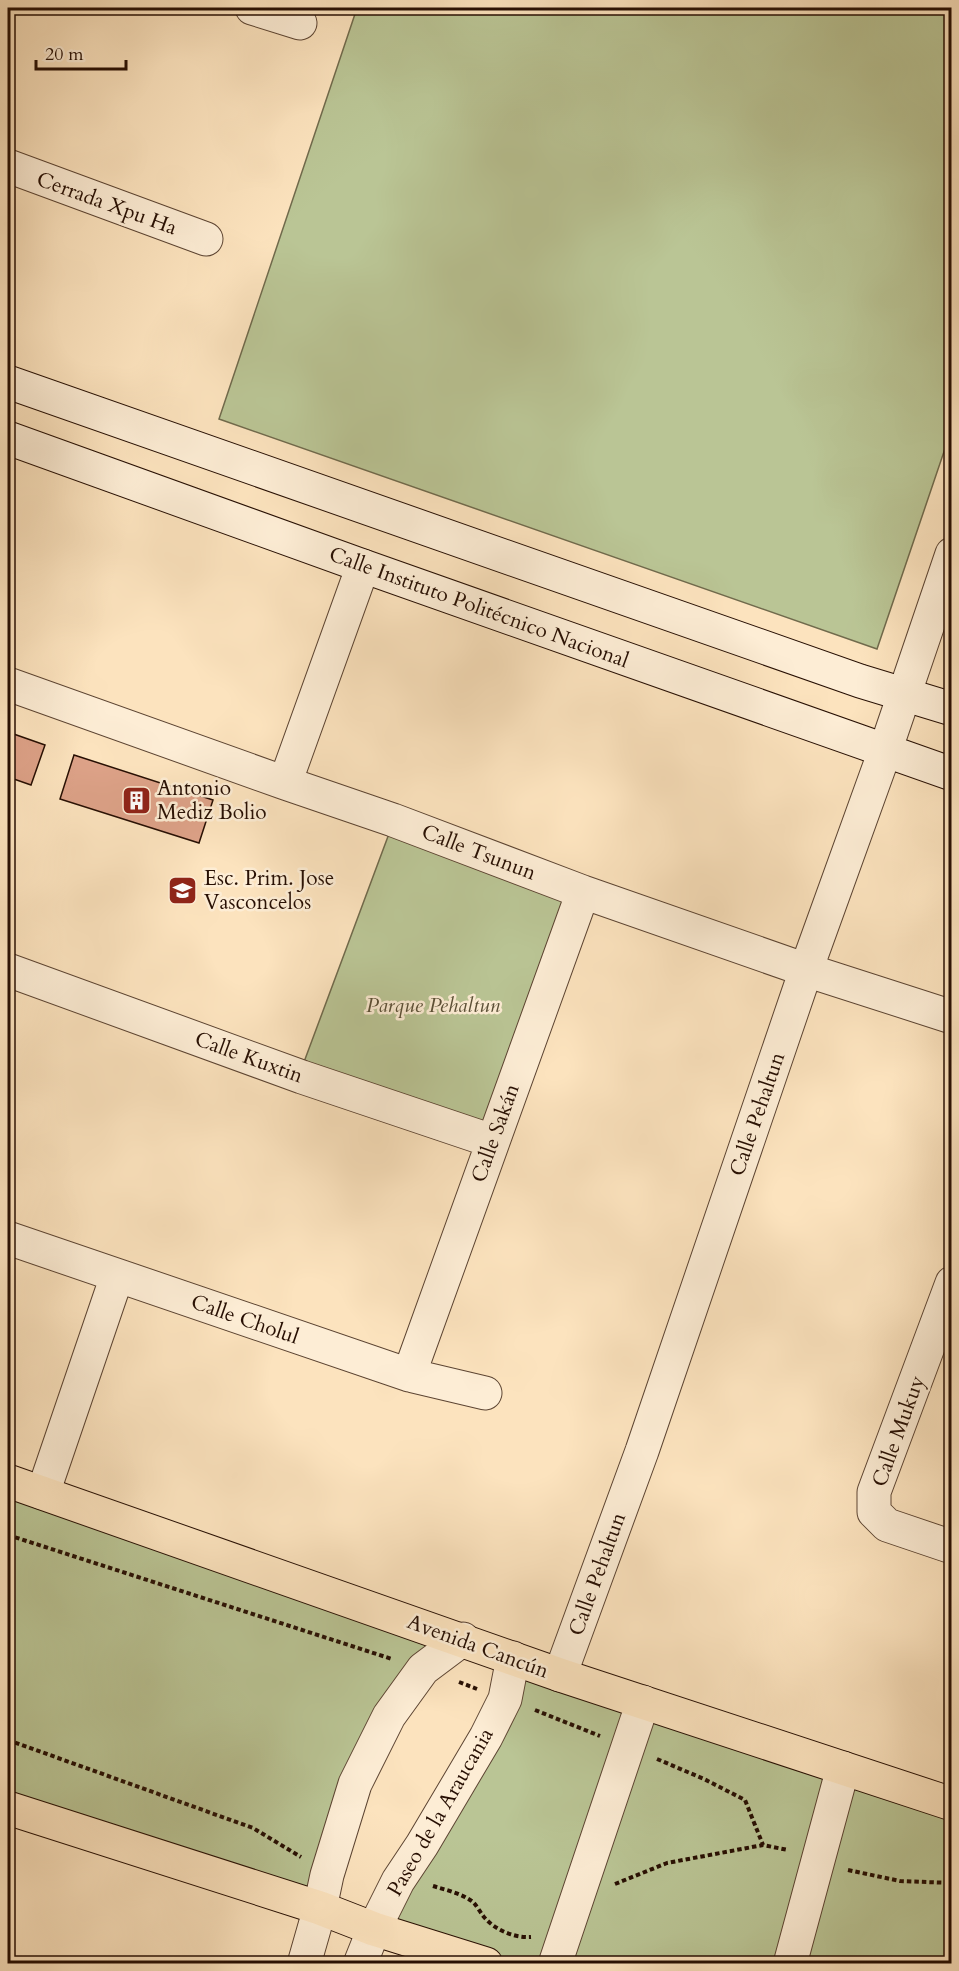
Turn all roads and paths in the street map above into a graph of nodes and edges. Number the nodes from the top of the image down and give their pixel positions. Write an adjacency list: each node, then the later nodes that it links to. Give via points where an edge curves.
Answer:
1 (252, 8): 2 (street)
2 (300, 23)
3 (8, 166): 4 (street, Cerrada Xpu Ha)
4 (206, 239)
5 (8, 382): 10 (street)
6 (8, 438): 8 (street, Calle Instituto Politécnico Nacional)
7 (951, 554): 10 (street, Calle Pehaltun)
8 (363, 566): 12 (street, Calle Instituto Politécnico Nacional); 14 (street)
9 (8, 684): 14 (street, Calle Tsunun)
10 (904, 693): 11 (street); 12 (street, Calle Pehaltun)
11 (951, 709)
12 (885, 751): 13 (street, Calle Instituto Politécnico Nacional); 17 (street, Calle Pehaltun)
13 (951, 774)
14 (285, 783): 15 (street, Calle Tsunun)
15 (583, 892): 17 (street, Calle Tsunun); 19 (street, Calle Sakán)
16 (8, 970): 19 (street, Calle Kuxtin)
17 (806, 970): 18 (street, Calle Tsunun); 30 (street, Calle Pehaltun, via 642,1451)
18 (951, 1017)
19 (492, 1141): 23 (street, Calle Sakán)
20 (8, 1238): 21 (street, Calle Cholul)
21 (117, 1276): 23 (street, Calle Cholul); 26 (street)
22 (949, 1300): 27 (street, Calle Mukuy, via 874,1492 874,1512 887,1525)
23 (409, 1375): 24 (street, Calle Cholul)
24 (485, 1393)
25 (8, 1482): 26 (main road, Avenida Cancún)
26 (44, 1493): 28 (main road, Avenida Cancún)
27 (951, 1547)
28 (463, 1639): 29 (main road, Avenida Cancún); 38 (street, via 423,1669 389,1716 355,1784)
29 (513, 1658): 30 (main road, Avenida Cancún); 39 (street, Paseo de la Araucania, via 507,1692 486,1737 398,1881)
30 (560, 1675): 31 (main road, Avenida Cancún)
31 (643, 1702): 32 (main road, Avenida Cancún); 43 (street)
32 (843, 1768): 33 (main road, Avenida Cancún); 36 (street)
33 (951, 1804)
34 (8, 1808): 38 (main road)
35 (763, 1845): 36 (path, via 793,1851)
36 (817, 1864): 37 (path, via 900,1881); 44 (street)
37 (951, 1883)
38 (320, 1908): 39 (main road); 40 (street)
39 (374, 1929): 41 (street, Paseo de la Araucania); 42 (main road)
40 (304, 1964)
41 (360, 1964)
42 (486, 1964)
43 (555, 1964)
44 (790, 1964)

